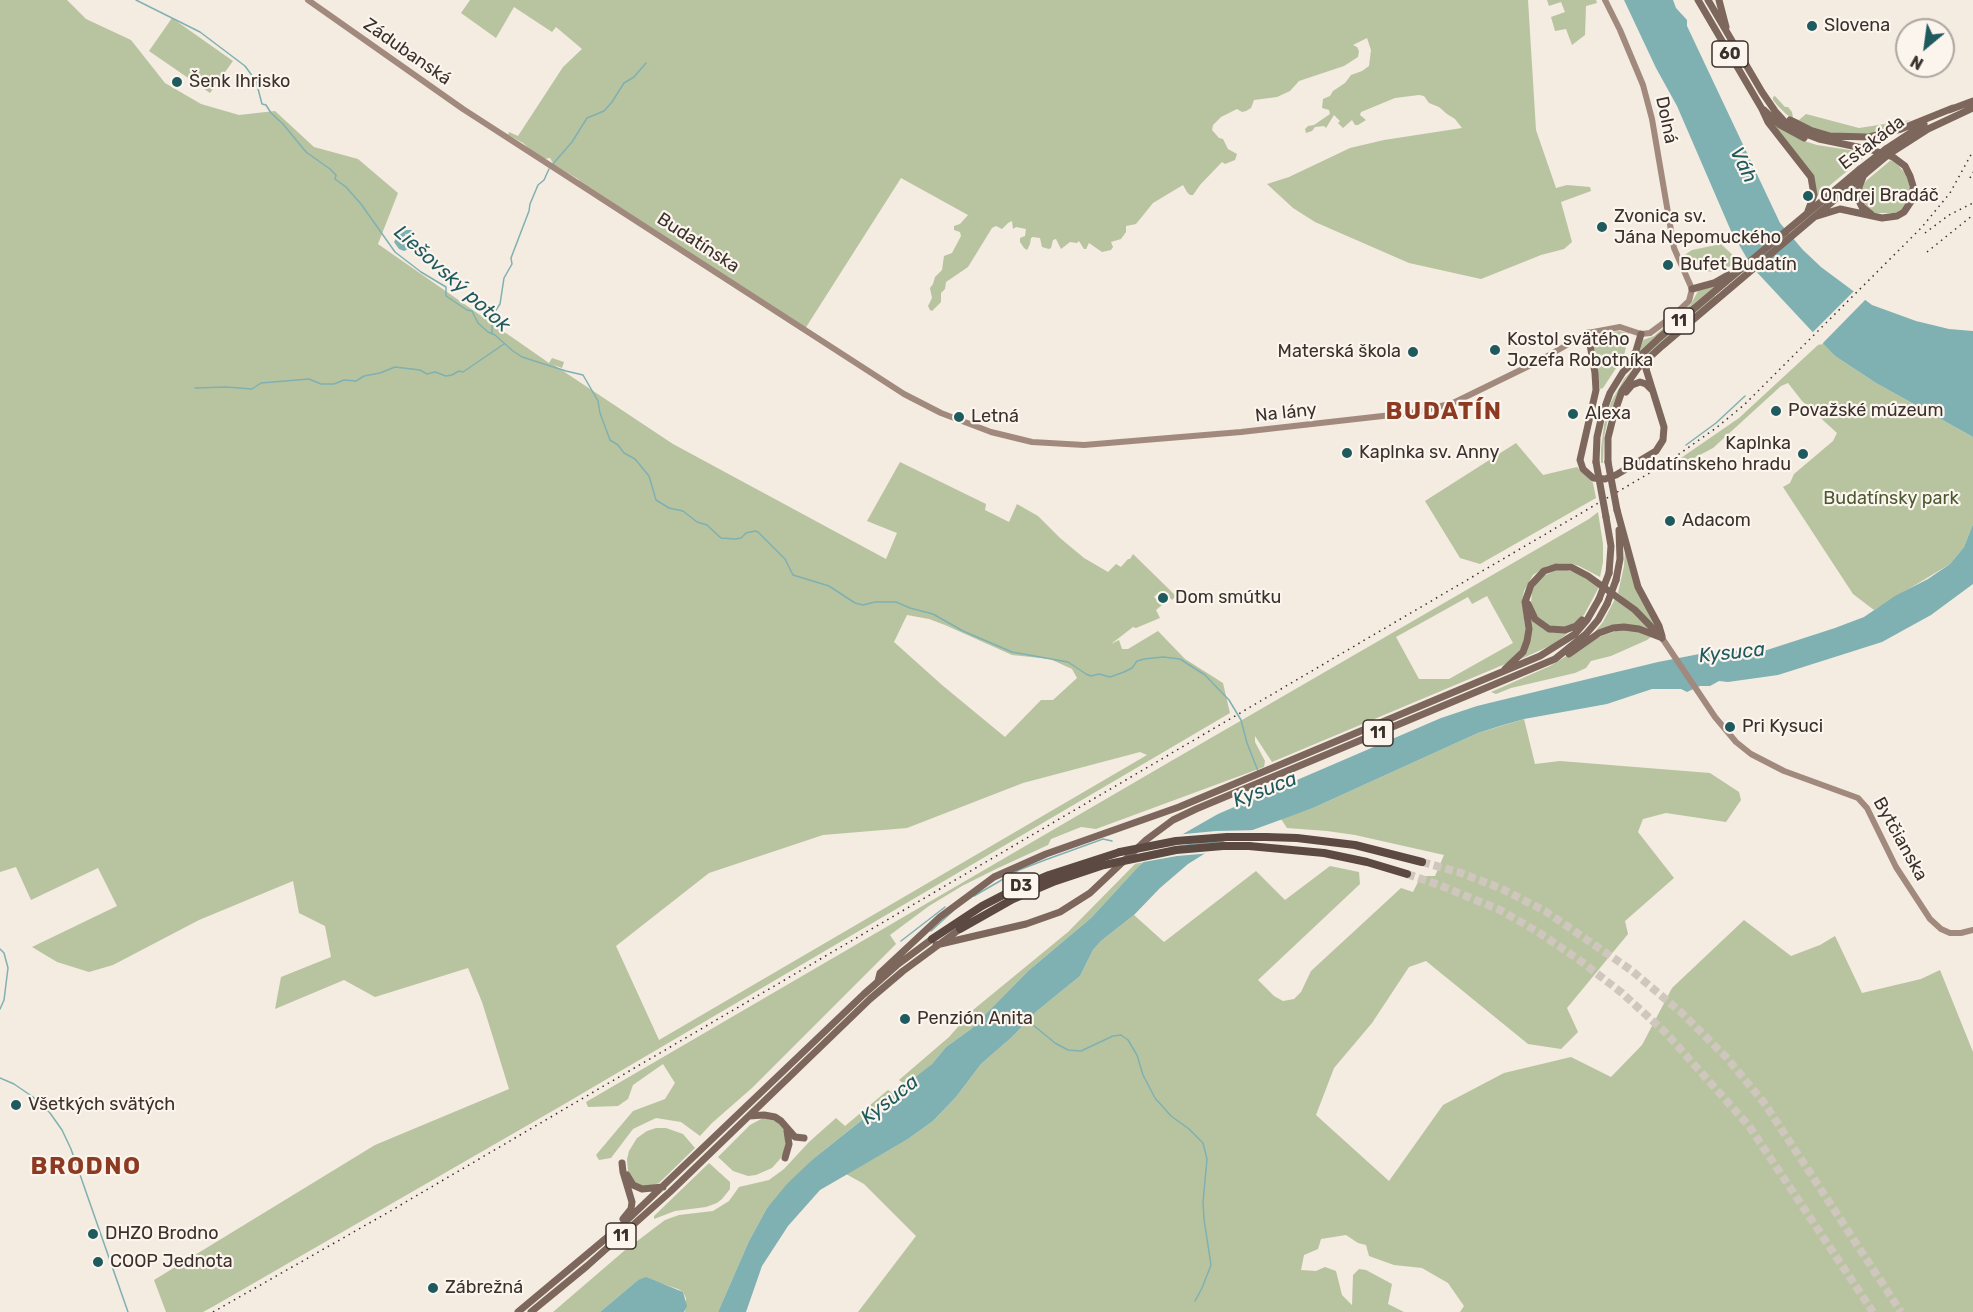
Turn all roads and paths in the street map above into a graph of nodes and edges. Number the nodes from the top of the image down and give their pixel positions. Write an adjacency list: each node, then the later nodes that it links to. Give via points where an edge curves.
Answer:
1 (308, 0): 9 (street, Zádubanská)
2 (1605, 0): 19 (street, Dolná, via 1646,94 1676,253)
3 (1698, 0): 12 (main road, 60)
4 (1708, 0): 6 (main road, 60)
5 (1719, 0): 6 (main road)
6 (1726, 30): 8 (main road, 60)
7 (1973, 101): 10 (main road, Estakáda)
8 (1771, 105): 10 (main road, via 1810,130 1848,137 1888,133); 13 (main road, via 1801,132)
9 (460, 107): 25 (street, Budatínska)
10 (1953, 108): 14 (main road, Estakáda, bridge, via 1911,132)
11 (1973, 108): 14 (main road, Estakáda, bridge, via 1917,135)
12 (1762, 109): 13 (main road, via 1802,138); 15 (main road, via 1811,177 1814,195)
13 (1851, 147): 17 (main road, via 1893,157 1910,176 1913,191 1908,208 1897,216)
14 (1862, 171): 15 (main road, Estakáda); 16 (main road, Estakáda); 17 (main road, via 1858,199 1865,210)
15 (1809, 211): 18 (main road, Estakáda / 11)
16 (1814, 217): 17 (main road, via 1840,209); 22 (main road, Estakáda / 11)
17 (1879, 217)
18 (1741, 268): 19 (main road, via 1714,283); 23 (main road, 11)
19 (1692, 289): 21 (street, via 1685,305 1655,331)
20 (1588, 333): 21 (street, Na lány, via 1620,327); 24 (main road, via 1596,390 1580,460 1589,476 1599,480 1612,477 1660,447 1664,427); 25 (street, Na lány, via 1453,403 1370,419 1066,445 991,432)
21 (1641, 334): 23 (main road, via 1636,351)
22 (1653, 354): 24 (main road, via 1646,367); 26 (main road, 11, via 1627,384)
23 (1620, 376): 29 (main road, 11, bridge, via 1610,393 1597,437 1596,462 1611,546 1608,573)
24 (1653, 392): 26 (main road, via 1646,384 1635,383)
25 (920, 403)
26 (1616, 406): 27 (main road, 11, bridge, via 1608,438 1608,462)
27 (1617, 510): 30 (main road, via 1638,587); 31 (main road, 11, bridge, via 1620,549 1616,580 1607,604 1586,634)
28 (1527, 594): 29 (main road, via 1535,619 1554,630 1576,626); 30 (main road, via 1544,571 1570,567 1629,605); 32 (main road, via 1527,641 1523,652)
29 (1598, 602): 32 (main road, 11, via 1566,641)
30 (1662, 639): 31 (main road, via 1639,629 1612,628); 36 (street, Bytčianska, via 1729,735 1751,754 1791,774 1860,800 1929,919 1950,933)
31 (1555, 659): 37 (main road, 11, via 1173,820 1090,893 1066,909 1045,918)
32 (1501, 673): 38 (main road, 11, via 1179,807 1022,863 994,877 940,917 880,973)
33 (1422, 862): 37 (highway, D3, bridge, via 1345,844 1297,838 1176,841 1120,852 1049,874 982,906)
34 (1407, 874): 35 (highway, D3, bridge, via 1311,851 1249,846 1176,850 1104,865 1053,882)
35 (960, 929): 37 (main road, D3)
36 (1973, 930)
37 (934, 942): 38 (main road, D3); 39 (main road, 11)
38 (878, 981): 43 (main road, 11)
39 (749, 1116): 40 (main road, via 776,1117); 46 (main road, 11, via 627,1231)
40 (787, 1128): 41 (main road, via 795,1137); 42 (main road, via 789,1144)
41 (804, 1138)
42 (785, 1158)
43 (663, 1187): 44 (main road, 11); 44 (main road, via 642,1189 633,1185 622,1162 631,1209)
44 (611, 1234): 45 (main road, 11)
45 (518, 1312)
46 (531, 1312)

